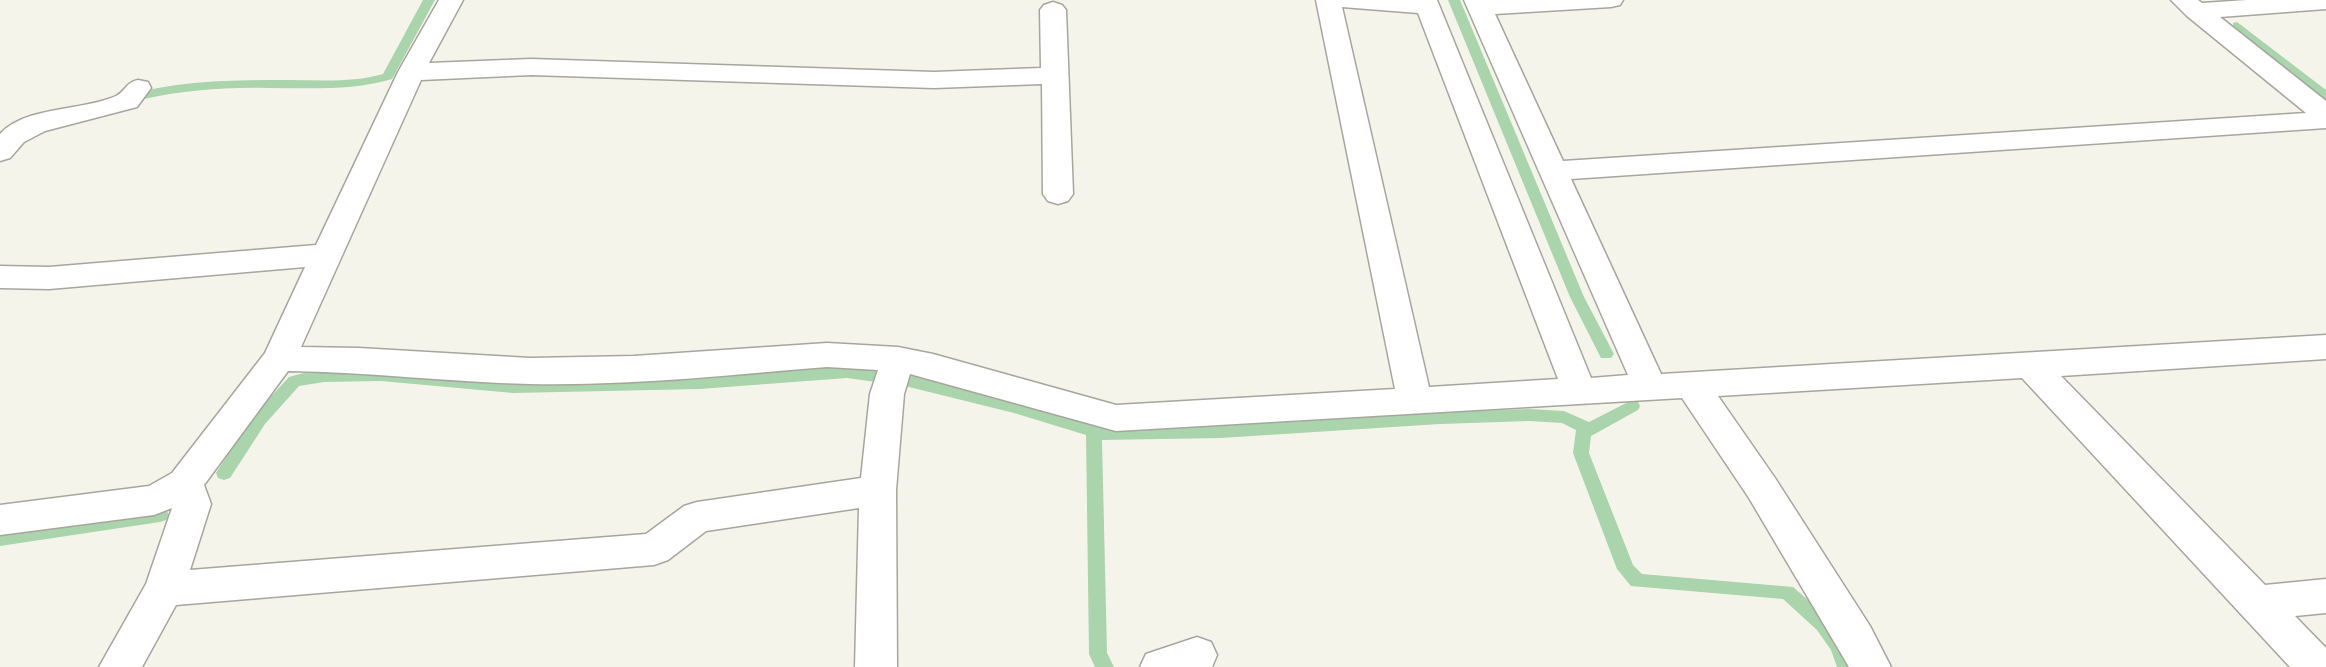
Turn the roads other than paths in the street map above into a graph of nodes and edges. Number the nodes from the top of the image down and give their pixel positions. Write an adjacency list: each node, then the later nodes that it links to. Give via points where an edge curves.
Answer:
1 (451, 0): 10 (street)
2 (1328, 0): 27 (street)
3 (1344, 0): 6 (street)
4 (1611, 0): 7 (street)
5 (2326, 2): 8 (street)
6 (1426, 3): 26 (street)
7 (1477, 4): 16 (street)
8 (2190, 5): 13 (street)
9 (1053, 10): 11 (street)
10 (411, 72): 11 (street, via 531,67 934,80); 18 (street)
11 (1055, 76): 17 (street)
12 (138, 88): 15 (street, via 127,101 35,125 14,136)
13 (2326, 115)
14 (2326, 120): 16 (street)
15 (0, 152)
16 (1553, 171): 25 (street)
17 (1058, 194)
18 (327, 255): 19 (street, via 49,278); 21 (street)
19 (0, 277)
20 (2326, 347): 22 (street)
21 (279, 359): 23 (street, via 530,371 634,369 827,355); 28 (street)
22 (2030, 365): 24 (street); 33 (street)
23 (893, 372): 27 (street, via 933,366 1116,418); 29 (street)
24 (1690, 383): 25 (street); 36 (street, via 1762,488 1856,639)
25 (1650, 386): 26 (street)
26 (1579, 389): 27 (street)
27 (1415, 400)
28 (185, 483): 30 (street, via 154,500); 31 (street, via 192,504)
29 (878, 490): 31 (street, via 697,517 654,549); 35 (street)
30 (0, 520)
31 (164, 589): 34 (street)
32 (2326, 596): 33 (street)
33 (2256, 603): 37 (street)
34 (120, 667)
35 (876, 667)
36 (1869, 667)
37 (2316, 667)

